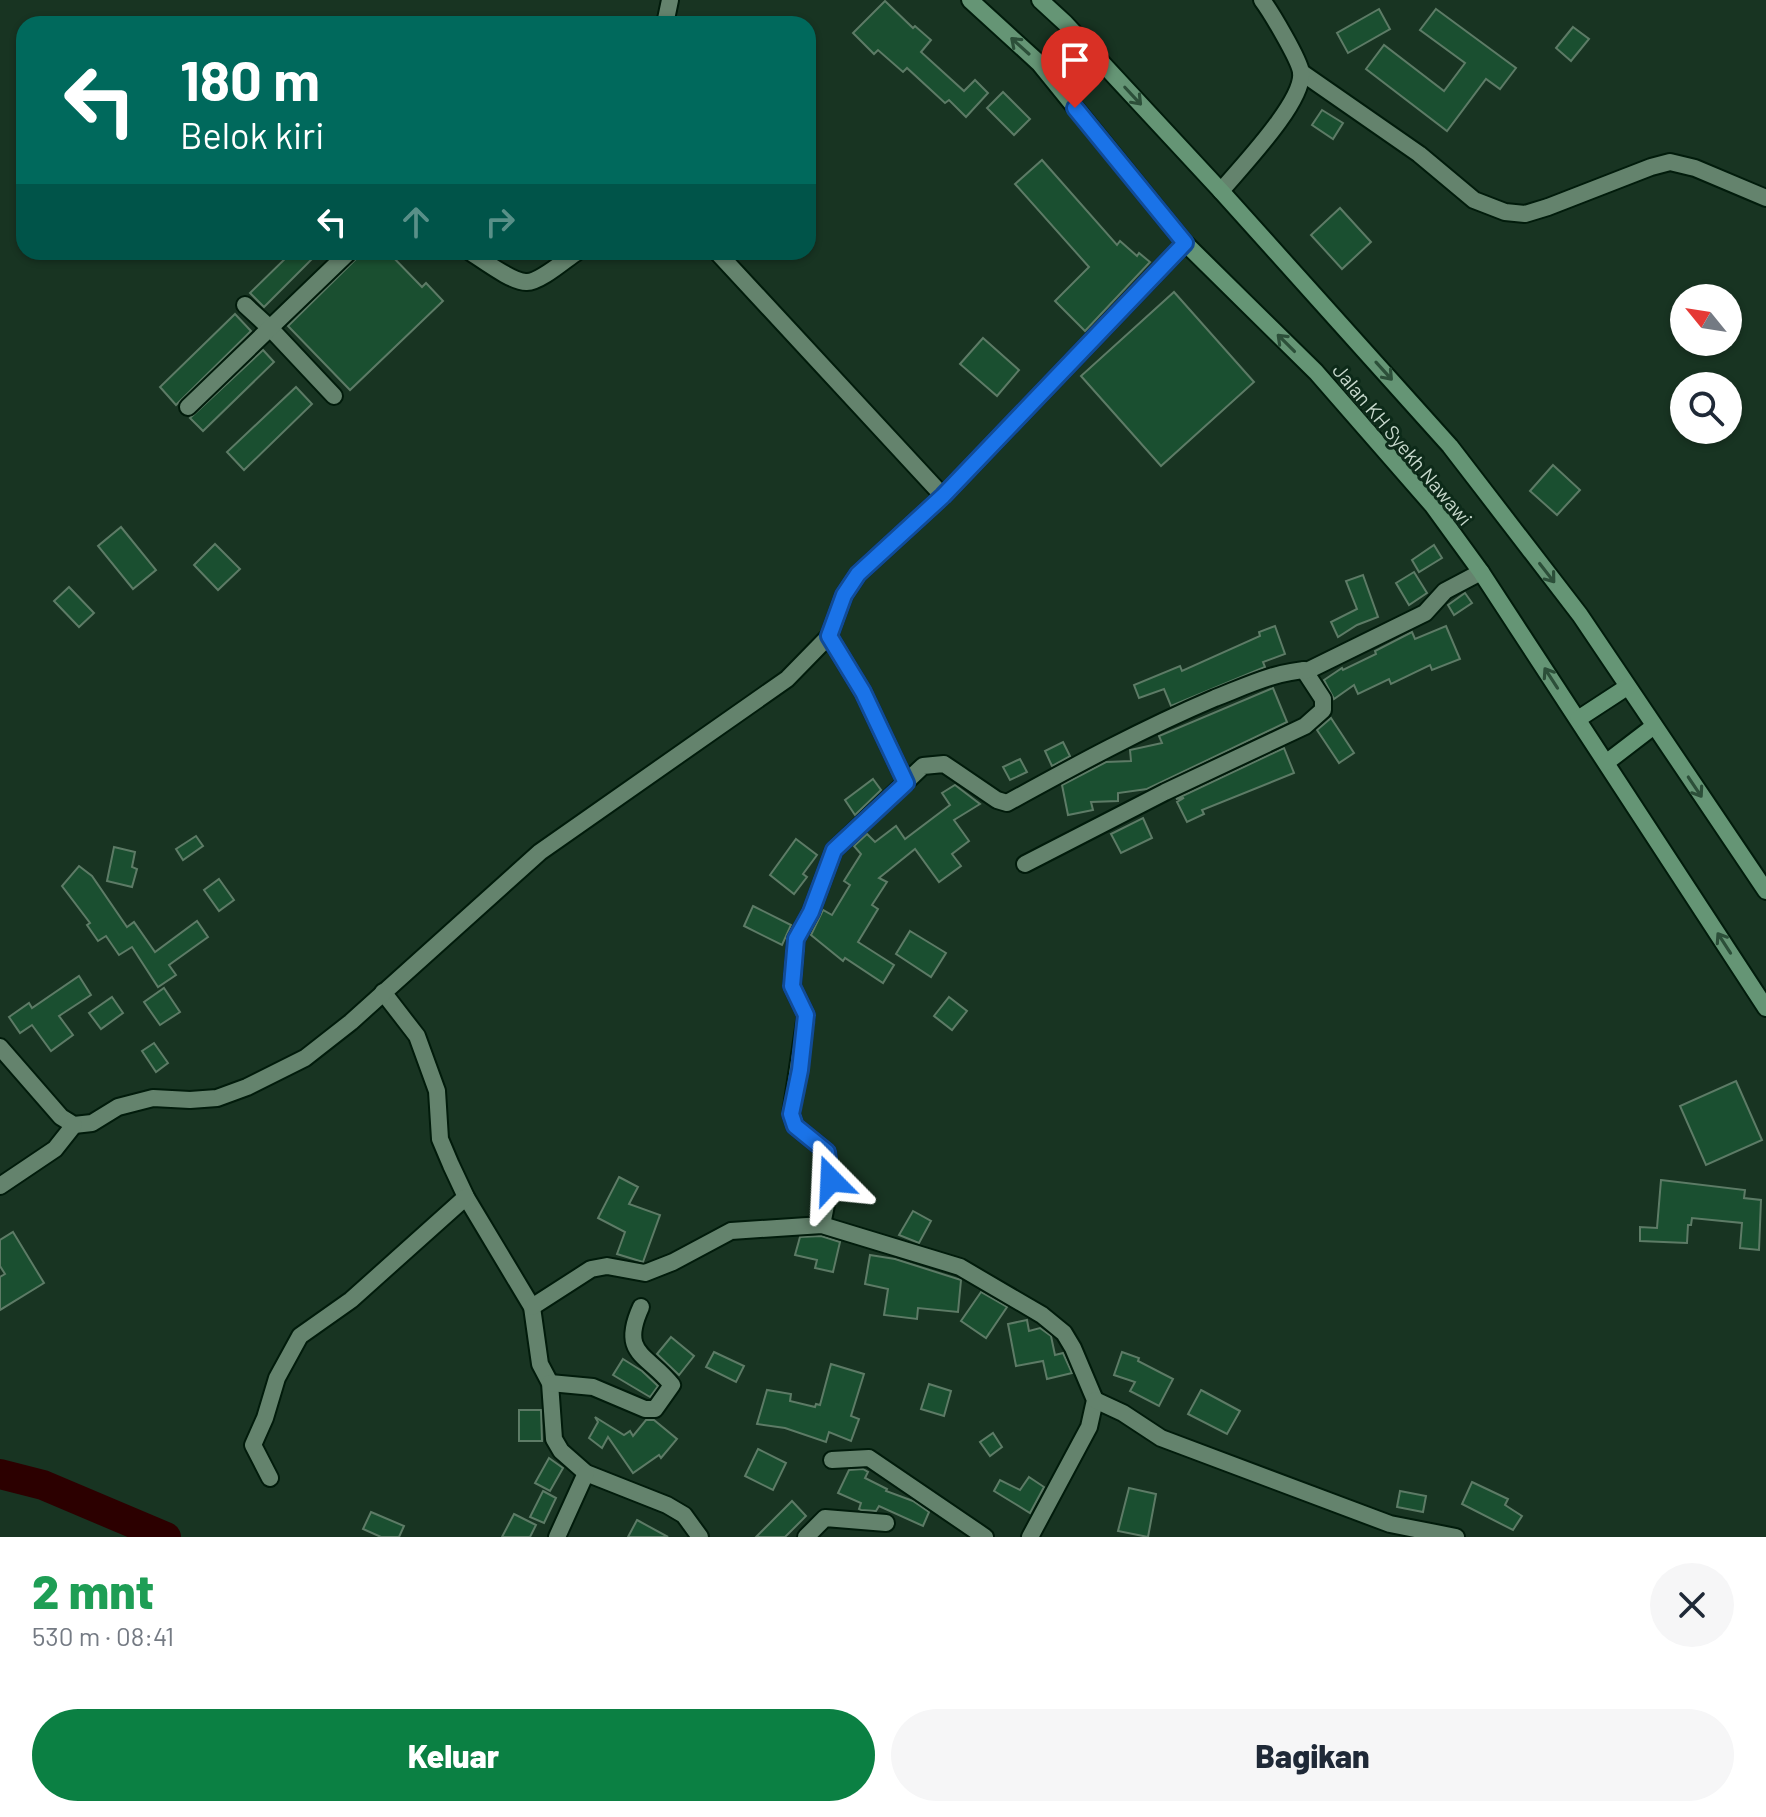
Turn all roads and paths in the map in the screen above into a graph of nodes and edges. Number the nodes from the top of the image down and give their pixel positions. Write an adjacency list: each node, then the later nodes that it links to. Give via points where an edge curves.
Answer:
1 (970, 0): 7 (main road, Jalan KH Syekh Nawawi, one-way to 1, via 1039,63)
2 (1040, 0): 5 (main road, Jalan KH Syekh Nawawi, one-way to 5)
3 (1262, 0): 4 (street)
4 (1301, 72): 5 (street, via 1294,98 1273,130); 6 (street, via 1419,154 1474,200 1505,212 1525,214 1670,162)
5 (1221, 191): 20 (main road, Jalan KH Syekh Nawawi, one-way to 20, via 1450,446 1580,615)
6 (1766, 198)
7 (1185, 243): 16 (street); 17 (main road, Jalan KH Syekh Nawawi, one-way to 7, via 1433,506 1316,372)
8 (341, 260): 13 (street)
9 (483, 260): 10 (street, via 525,283)
10 (565, 260)
11 (724, 260): 16 (street)
12 (245, 305): 13 (street)
13 (271, 329): 14 (street); 15 (street)
14 (334, 396)
15 (188, 407)
16 (943, 496): 18 (street, via 858,574)
17 (1481, 572): 19 (street, via 1445,591 1425,613); 21 (main road, Jalan KH Syekh Nawawi, one-way to 17)
18 (829, 636): 24 (street, via 863,692); 27 (street, via 787,679 540,852)
19 (1304, 670): 24 (street, via 1258,681 1151,725 1007,803 944,764 923,766); 25 (street, via 1323,699 1323,710 1305,726)
20 (1627, 687): 21 (main road); 22 (main road, Jalan KH Syekh Nawawi)
21 (1578, 719): 23 (main road, Jalan KH Syekh Nawawi)
22 (1654, 726): 23 (main road); 26 (main road, Jalan KH Syekh Nawawi, one-way to 26)
23 (1607, 762): 28 (main road, Jalan KH Syekh Nawawi, one-way to 23)
24 (906, 783): 33 (street, via 834,850 796,939 792,986 806,1015 791,1114 795,1126 827,1152 831,1180)
25 (1025, 864)
26 (1766, 891)
27 (383, 992): 30 (street, via 305,1058 247,1087 217,1098 153,1098); 32 (street, via 417,1036 437,1091 440,1139)
28 (1766, 1008)
29 (0, 1047): 30 (street)
30 (74, 1125): 31 (street, via 55,1149)
31 (0, 1186)
32 (466, 1197): 34 (street); 40 (street, via 351,1300 300,1336 277,1378 253,1445)
33 (822, 1225): 34 (street, via 731,1231 645,1273 607,1266 591,1269); 37 (street, via 960,1267 1042,1315 1064,1333)
34 (532, 1307): 36 (street, via 540,1364)
35 (641, 1307): 36 (street, via 633,1340 649,1365 672,1385 655,1409 593,1387)
36 (550, 1383): 39 (street, via 554,1439)
37 (1095, 1400): 46 (street, via 1089,1427); 47 (street, via 1175,1443 1390,1524)
38 (832, 1460): 45 (street, via 869,1458)
39 (586, 1473): 42 (street, via 667,1505 684,1515); 43 (street)
40 (270, 1478)
41 (886, 1523): 44 (street, via 825,1518)
42 (695, 1535)
43 (557, 1537)
44 (806, 1537)
45 (985, 1537)
46 (1030, 1537)
47 (1456, 1537)

